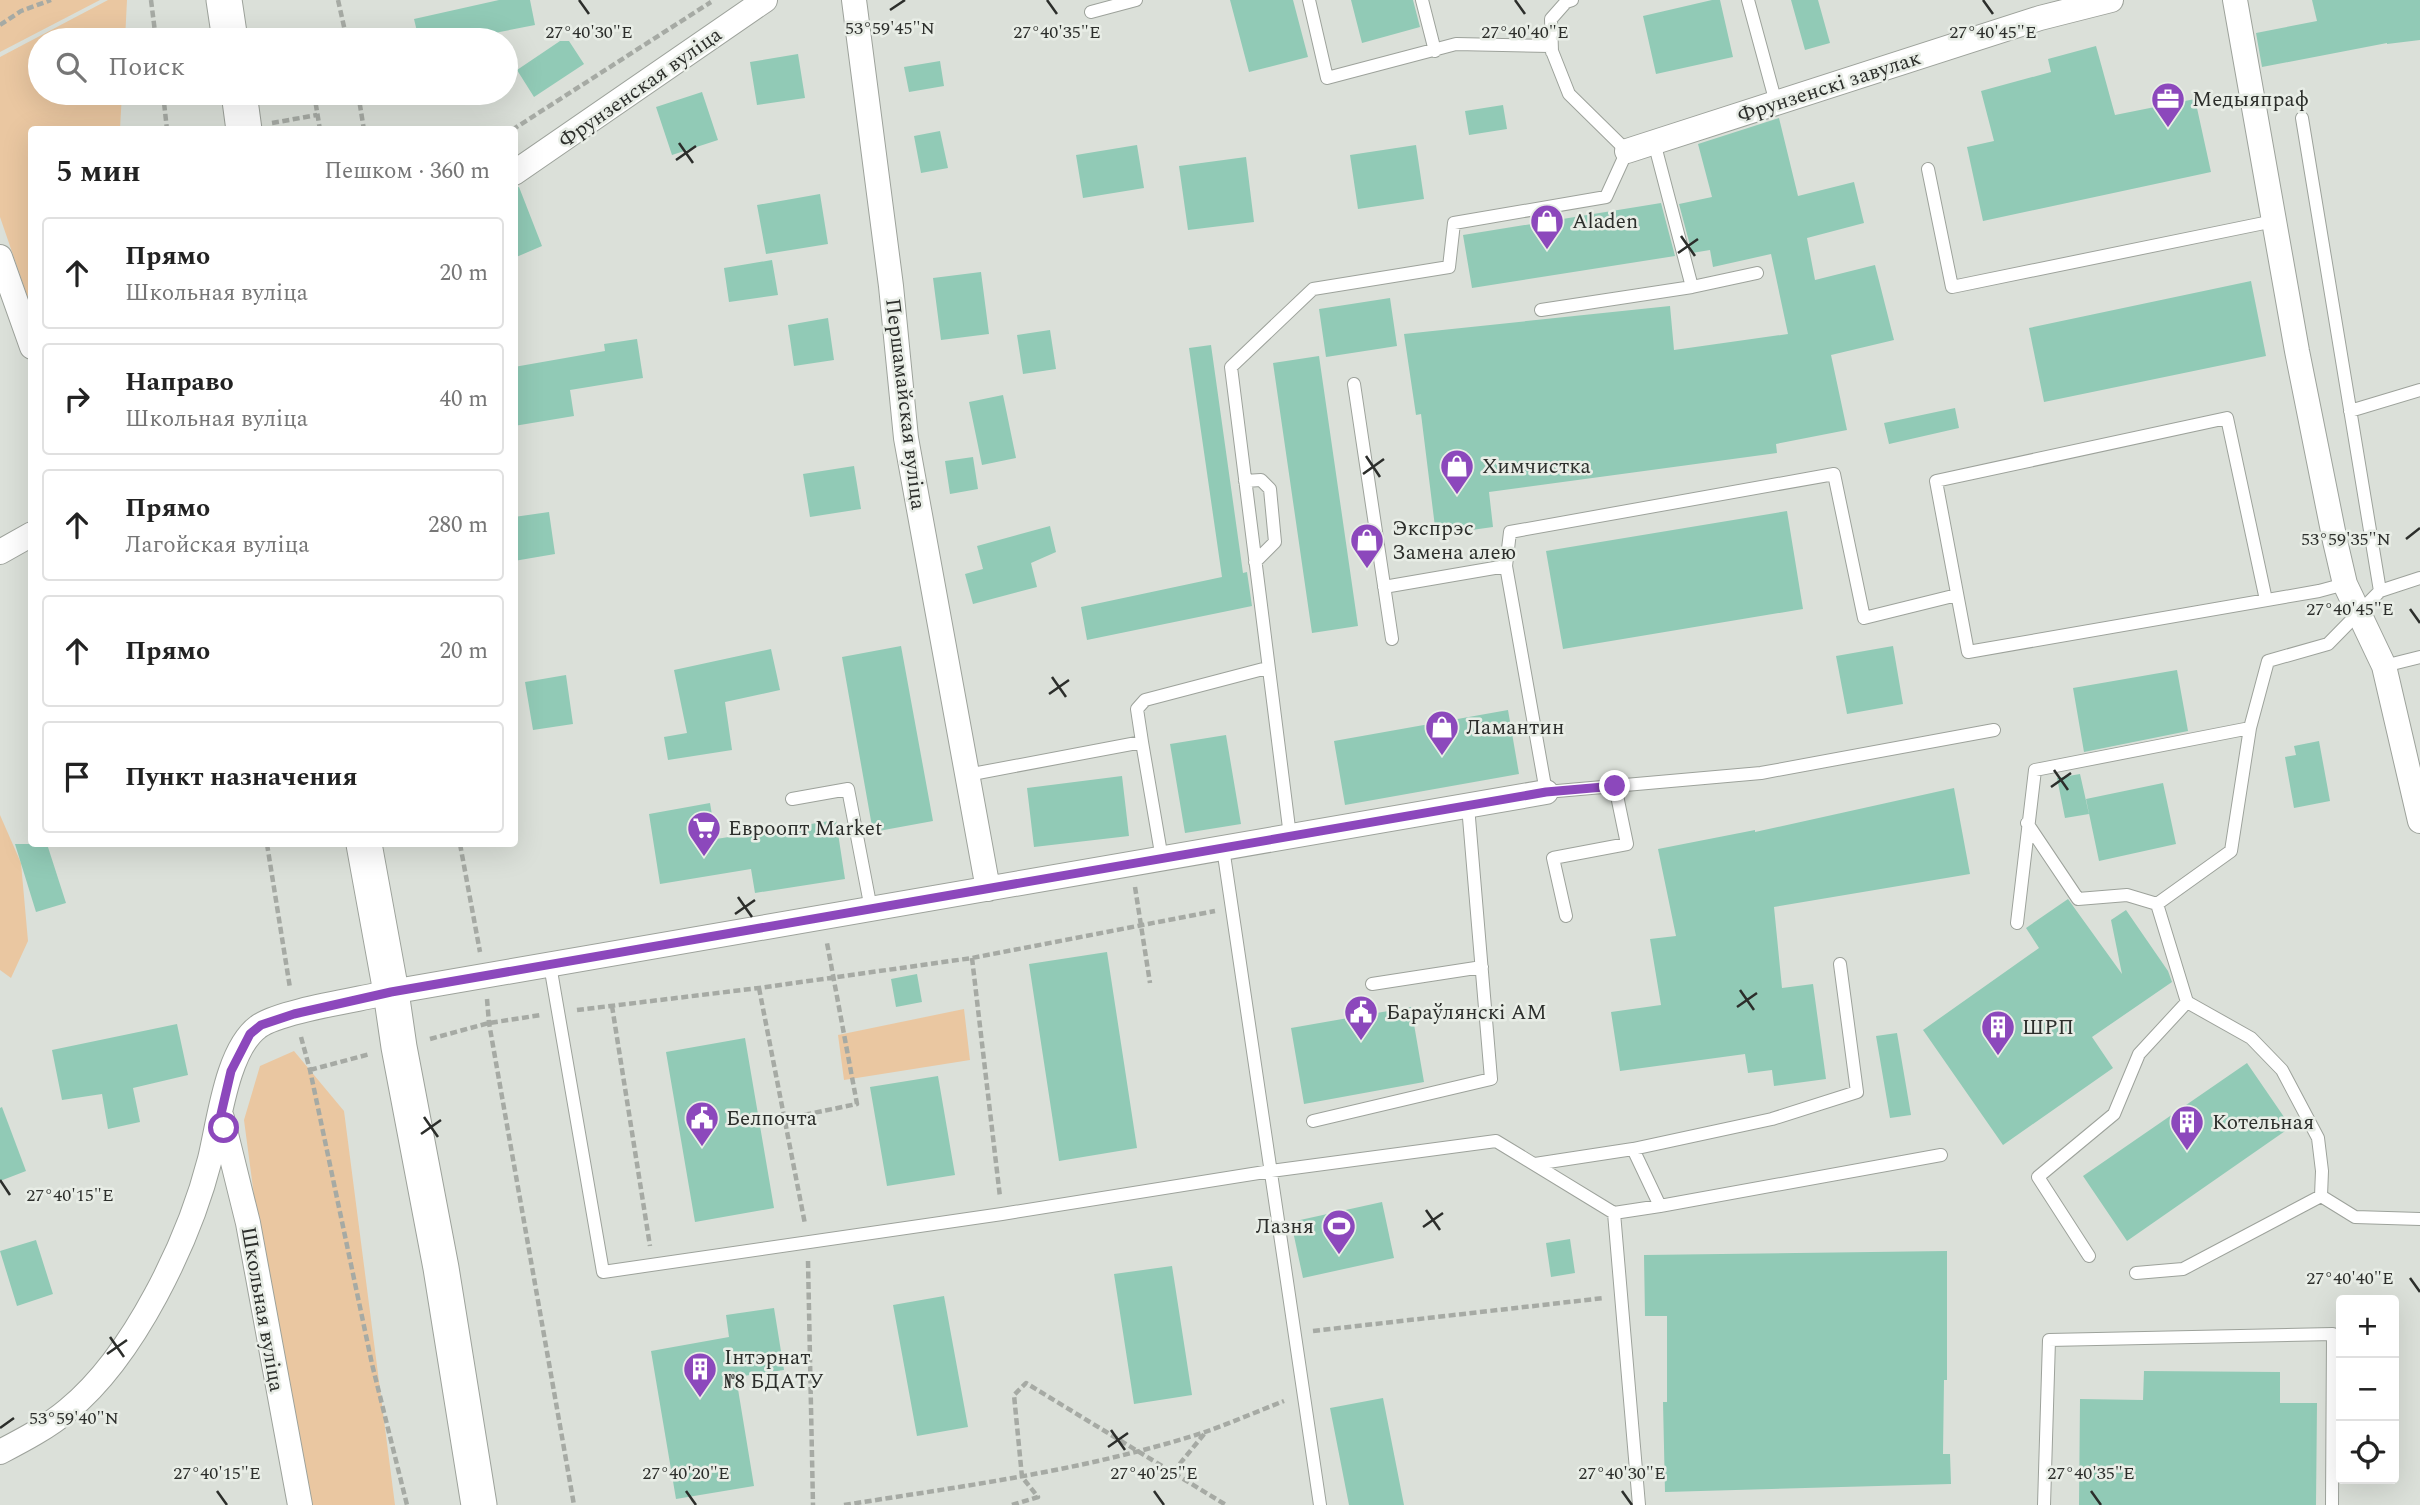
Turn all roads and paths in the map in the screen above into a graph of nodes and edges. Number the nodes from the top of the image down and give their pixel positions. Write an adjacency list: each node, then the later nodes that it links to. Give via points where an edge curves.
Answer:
1 (51, 0): 16 (path)
2 (151, 0): 17 (path)
3 (224, 0): 18 (main road)
4 (338, 0): 19 (path)
5 (714, 0): 34 (path)
6 (765, 0): 38 (street, Фрунзенская вуліца)
7 (854, 0): 67 (street, Першамайская вуліца, via 906,438)
8 (1136, 0): 15 (lane)
9 (1309, 0): 20 (lane, via 1327,78)
10 (1422, 0): 20 (lane)
11 (1572, 0): 21 (lane, via 1551,19)
12 (1748, 0): 22 (lane)
13 (2111, 0): 22 (street, Фрунзенскі завулак, via 2040,18)
14 (2235, 0): 39 (street)
15 (1091, 12)
16 (0, 25)
17 (154, 28)
18 (228, 28)
19 (344, 28)
20 (1435, 51): 21 (lane, via 1456,44 1550,46)
21 (1552, 52): 36 (lane, via 1569,94)
22 (1776, 103): 35 (street, Фрунзенскі завулак)
23 (164, 105): 29 (path)
24 (241, 105): 30 (main road)
25 (316, 105): 27 (path)
26 (360, 105): 33 (path)
27 (317, 115): 31 (path); 32 (path)
28 (2302, 118): 47 (lane)
29 (167, 126)
30 (244, 126)
31 (260, 126)
32 (319, 126)
33 (363, 126)
34 (518, 126)
35 (1654, 142): 36 (street, Фрунзенскі завулак); 42 (lane)
36 (1627, 150): 48 (lane, via 1606,197 1454,223 1449,267 1313,289 1231,367)
37 (1928, 169): 39 (lane, via 1952,287)
38 (518, 170)
39 (2274, 221): 54 (street)
40 (0, 257): 44 (street)
41 (1757, 274): 42 (lane)
42 (1692, 287): 43 (lane)
43 (1541, 310)
44 (28, 337)
45 (1354, 384): 55 (lane)
46 (2420, 390): 47 (lane)
47 (2350, 411): 56 (lane)
48 (1245, 481): 51 (lane); 51 (lane, via 1261,480 1270,489 1275,542)
49 (28, 536): 50 (street)
50 (0, 552)
51 (1255, 562): 63 (lane)
52 (1507, 566): 55 (lane); 57 (lane, via 1510,531 1834,474 1864,618); 69 (lane)
53 (2420, 578): 56 (lane)
54 (2346, 584): 58 (lane); 59 (street)
55 (1384, 587): 60 (lane)
56 (2380, 591): 59 (lane)
57 (1957, 595): 58 (lane, via 1968,652); 58 (lane, via 1936,481 2227,418)
58 (2266, 600)
59 (2359, 614): 62 (street); 64 (lane, via 2328,644 2267,661)
60 (1392, 639)
61 (2420, 657): 62 (lane)
62 (2384, 666): 72 (street, via 2408,745)
63 (1268, 668): 66 (lane, via 1145,700 1137,709); 74 (lane)
64 (2250, 728): 73 (lane, via 2035,770); 82 (lane, via 2231,851)
65 (1994, 730): 68 (lane, via 1761,773)
66 (1142, 742): 67 (lane); 79 (lane)
67 (967, 775): 81 (street, Першамайская вуліца)
68 (1615, 786): 69 (lane); 85 (lane, via 1627,844 1553,858)
69 (1546, 792): 71 (street, Школьная вуліца)
70 (792, 799): 84 (lane, via 848,789)
71 (1468, 806): 74 (street, Школьная вуліца); 92 (lane)
72 (2420, 821)
73 (2027, 823): 82 (lane, via 2078,899 2127,895); 87 (lane)
74 (1290, 836): 78 (street, Школьная вуліца)
75 (267, 847): 101 (path)
76 (366, 847): 97 (main road)
77 (461, 847): 93 (path)
78 (1223, 848): 79 (street, Школьная вуліца); 83 (lane)
79 (1162, 859): 80 (street, Школьная вуліца)
80 (1132, 864): 81 (street, Школьная вуліца); 88 (path)
81 (988, 889): 84 (street, Школьная вуліца)
82 (2157, 904): 98 (lane)
83 (1232, 908): 88 (path); 111 (lane)
84 (871, 909): 86 (street, Школьная вуліца)
85 (1566, 916)
86 (822, 918): 91 (street, Школьная вуліца); 94 (path)
87 (2017, 923)
88 (1141, 926): 89 (path); 95 (path)
89 (972, 958): 94 (path); 115 (path)
90 (1840, 964): 108 (lane, via 1857,1092 1772,1119)
91 (550, 965): 93 (street, Школьная вуліца); 100 (lane)
92 (1482, 967): 96 (lane); 107 (lane, via 1492,1079)
93 (485, 976): 97 (street, Школьная вуліца); 102 (path)
94 (834, 977): 99 (path); 106 (path, via 857,1104)
95 (1150, 983)
96 (1372, 985)
97 (391, 992): 101 (street, Школьная вуліца); 103 (main road)
98 (2187, 1002): 112 (lane, via 2250,1038 2282,1070 2318,1138); 117 (lane, via 2139,1054 2115,1114 2038,1177)
99 (612, 1006): 100 (path); 118 (path)
100 (558, 1013): 102 (path); 118 (lane, via 603,1272)
101 (294, 1014): 104 (path); 105 (street, Школьная вуліца, via 261,1025 250,1034 231,1071)
102 (489, 1023): 103 (path); 131 (path)
103 (398, 1047): 104 (path); 130 (main road, via 441,1268)
104 (310, 1070): 129 (path)
105 (221, 1114): 125 (street, Школьная вуліца, via 188,1228 141,1322 106,1372 68,1410); 128 (street, Школьная вуліца, via 248,1223)
106 (784, 1119)
107 (1313, 1121)
108 (1633, 1149): 110 (lane); 113 (lane)
109 (1941, 1155): 113 (lane)
110 (1535, 1164): 111 (lane, via 1496,1140); 114 (lane)
111 (1271, 1171): 115 (lane); 121 (lane)
112 (2321, 1196): 116 (lane, via 2355,1217); 119 (lane, via 2183,1269)
113 (1660, 1206): 114 (lane)
114 (1614, 1213): 120 (lane)
115 (1002, 1214): 118 (lane)
116 (2420, 1219)
117 (2089, 1256)
118 (653, 1264)
119 (2136, 1273)
120 (1620, 1296): 121 (path); 136 (lane)
121 (1295, 1333): 122 (lane)
122 (1304, 1393): 123 (path); 135 (lane)
123 (1205, 1432): 124 (path); 126 (path)
124 (1138, 1450): 126 (path); 127 (path); 127 (path, via 1026,1383 1014,1395)
125 (0, 1452)
126 (1173, 1472): 134 (path)
127 (1022, 1477): 132 (path); 133 (path, via 1038,1497)
128 (300, 1505)
129 (407, 1505)
130 (479, 1505)
131 (574, 1505)
132 (844, 1505)
133 (1012, 1505)
134 (1226, 1505)
135 (1320, 1505)
136 (1639, 1505)
137 (2044, 1505): 138 (lane, via 2049,1340 2333,1334)
138 (2332, 1505)

